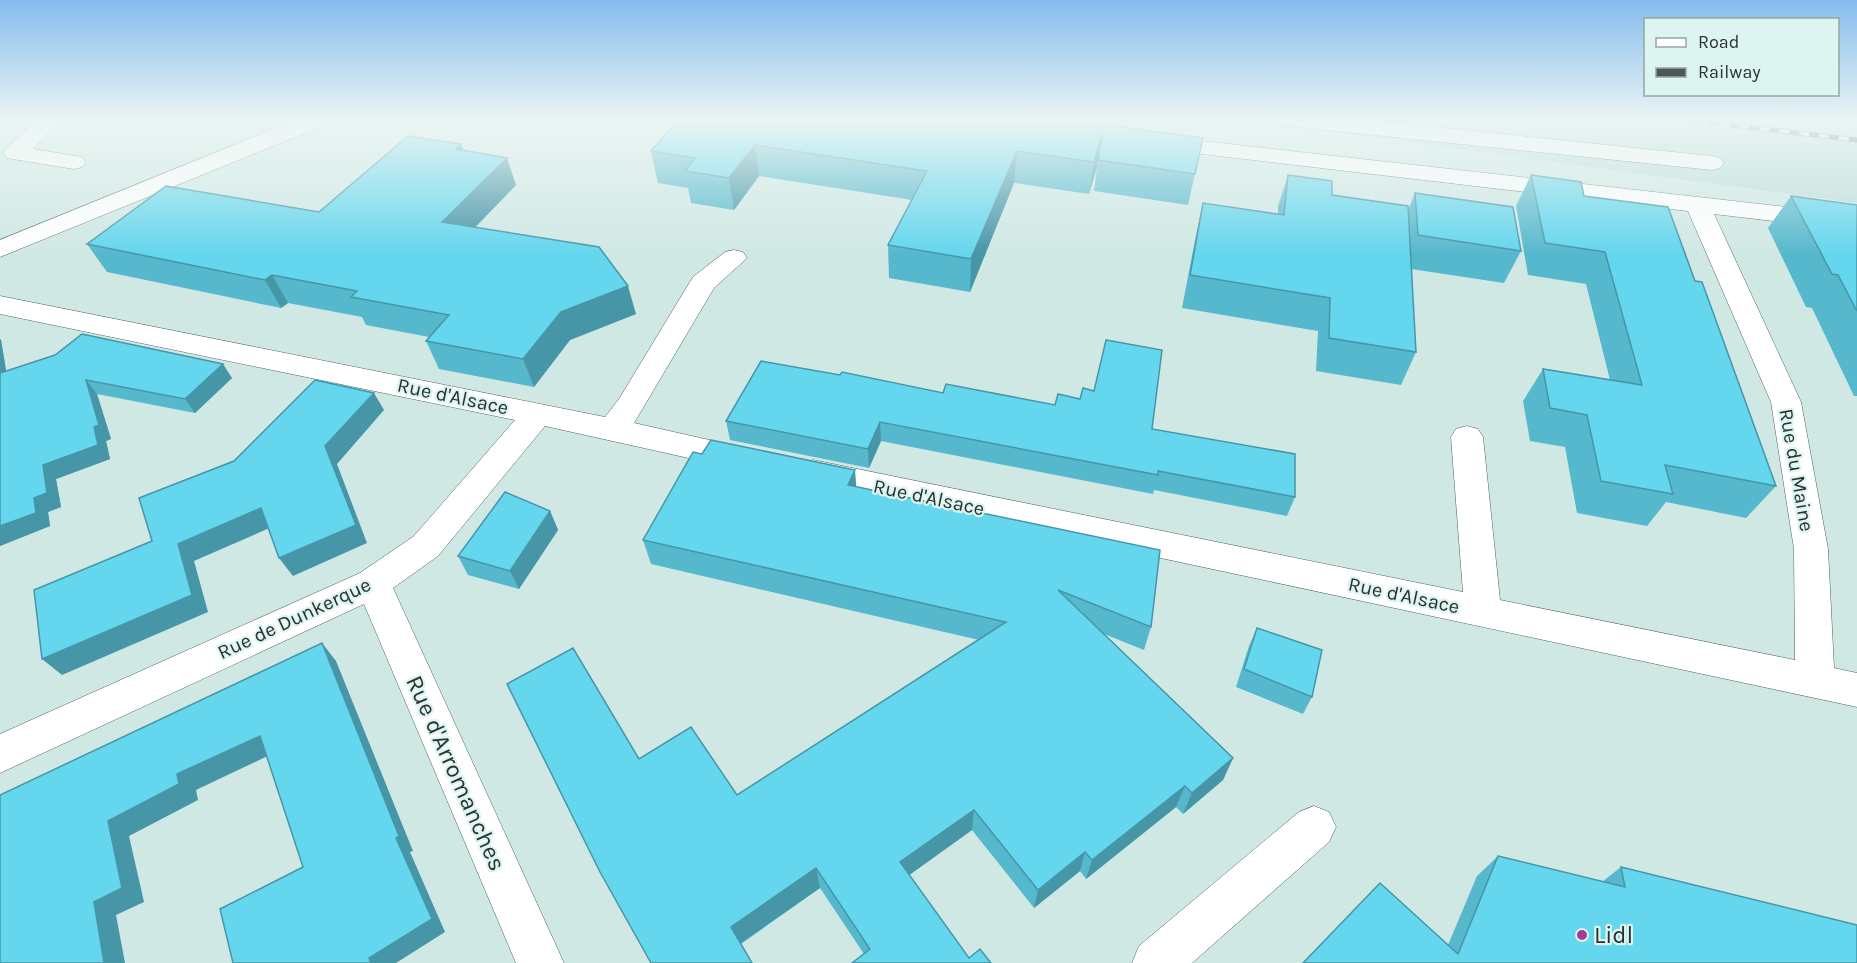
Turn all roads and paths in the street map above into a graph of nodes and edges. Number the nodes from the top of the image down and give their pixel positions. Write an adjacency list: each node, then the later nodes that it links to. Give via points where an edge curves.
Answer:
1 (163, 164): 6 (street)
2 (209, 164): 7 (street)
3 (1334, 164): 4 (street)
4 (1698, 206): 5 (street); 15 (street, Rue du Maine, via 1786,402 1811,549)
5 (1857, 223)
6 (0, 229)
7 (0, 249)
8 (734, 258): 11 (street, via 703,283)
9 (0, 305): 10 (street, Rue d'Alsace)
10 (538, 414): 11 (street, Rue d'Alsace); 13 (street, Rue de Dunkerque, via 426,546)
11 (612, 431): 14 (street, Rue d'Alsace)
12 (1467, 437): 14 (street)
13 (373, 583): 17 (street, Rue de Dunkerque); 19 (street, Rue d'Arromanches)
14 (1484, 612): 15 (street, Rue d'Alsace)
15 (1815, 680): 16 (street, Rue d'Alsace)
16 (1857, 690)
17 (0, 754)
18 (1314, 827): 20 (street)
19 (540, 963)
20 (1156, 963)

